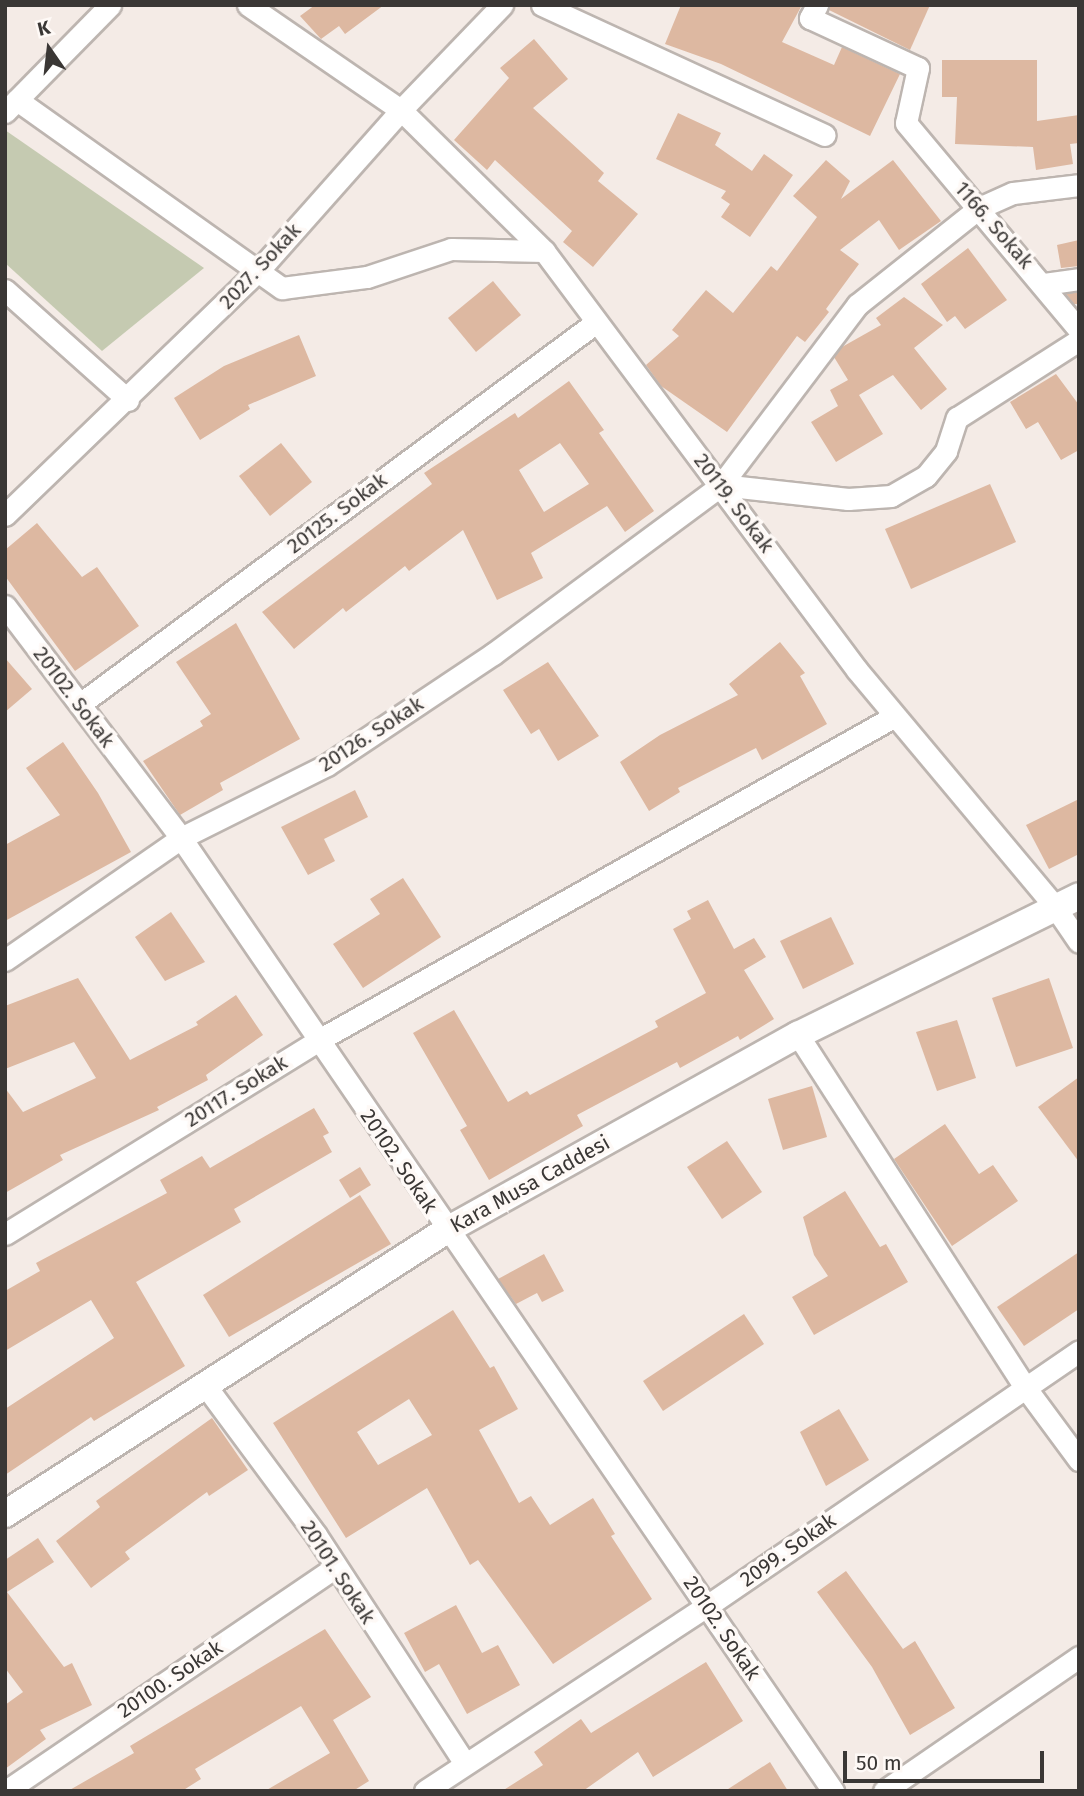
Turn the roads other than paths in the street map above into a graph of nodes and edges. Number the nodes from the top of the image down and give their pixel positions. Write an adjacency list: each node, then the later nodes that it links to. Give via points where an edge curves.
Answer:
1 (110, 5): 6 (street)
2 (248, 5): 7 (street, 20119. Sokak)
3 (502, 5): 7 (street, 2027. Sokak)
4 (542, 5): 8 (street)
5 (817, 5): 10 (street, 1166. Sokak, via 810,18 918,68 906,122)
6 (11, 106): 12 (street)
7 (401, 110): 11 (street, 20119. Sokak); 12 (street, 2027. Sokak)
8 (825, 135)
9 (1079, 185): 10 (street, 20126. Sokak, via 1013,193)
10 (979, 208): 14 (street, 1166. Sokak); 20 (street, 20126. Sokak, via 857,305)
11 (544, 251): 12 (street, via 451,249 368,277 282,288); 16 (street, 20119. Sokak)
12 (260, 270): 19 (street, 2027. Sokak)
13 (1079, 279): 14 (street)
14 (1044, 284): 17 (street, 1166. Sokak)
15 (5, 290): 19 (street)
16 (595, 323): 20 (street, 20119. Sokak); 23 (street, 20125. Sokak)
17 (1079, 330)
18 (1079, 340): 20 (street, via 957,418 946,451 926,476 891,496 848,499)
19 (128, 400): 21 (street, 2027. Sokak)
20 (721, 485): 24 (street, 20119. Sokak); 25 (street, 20126. Sokak, via 493,654 327,765)
21 (5, 515)
22 (5, 606): 23 (street, 20102. Sokak)
23 (80, 704): 25 (street, 20102. Sokak)
24 (895, 716): 26 (street, 20119. Sokak); 30 (street, 20117. Sokak)
25 (181, 838): 28 (street, 20126. Sokak); 30 (street, 20102. Sokak)
26 (1067, 901): 27 (street, 20119. Sokak); 29 (street, Kara Musa Caddesi)
27 (1079, 942)
28 (5, 960)
29 (798, 1035): 31 (street, Kara Musa Caddesi); 35 (street)
30 (317, 1041): 31 (street, 20102. Sokak); 32 (street, 20117. Sokak)
31 (447, 1230): 34 (street, Kara Musa Caddesi); 39 (street, 20102. Sokak)
32 (5, 1234)
33 (1079, 1351): 35 (street, 2099. Sokak)
34 (205, 1385): 37 (street, Kara Musa Caddesi); 38 (street, 20101. Sokak)
35 (1025, 1387): 36 (street); 39 (street, 2099. Sokak)
36 (1079, 1460)
37 (5, 1514)
38 (335, 1567): 41 (street, 20101. Sokak); 42 (street, 20100. Sokak)
39 (707, 1606): 41 (street, 2099. Sokak); 44 (street, 20102. Sokak)
40 (1079, 1657): 45 (street)
41 (465, 1764): 43 (street, 2099. Sokak)
42 (6, 1791)
43 (425, 1791)
44 (834, 1791)
45 (884, 1791)

